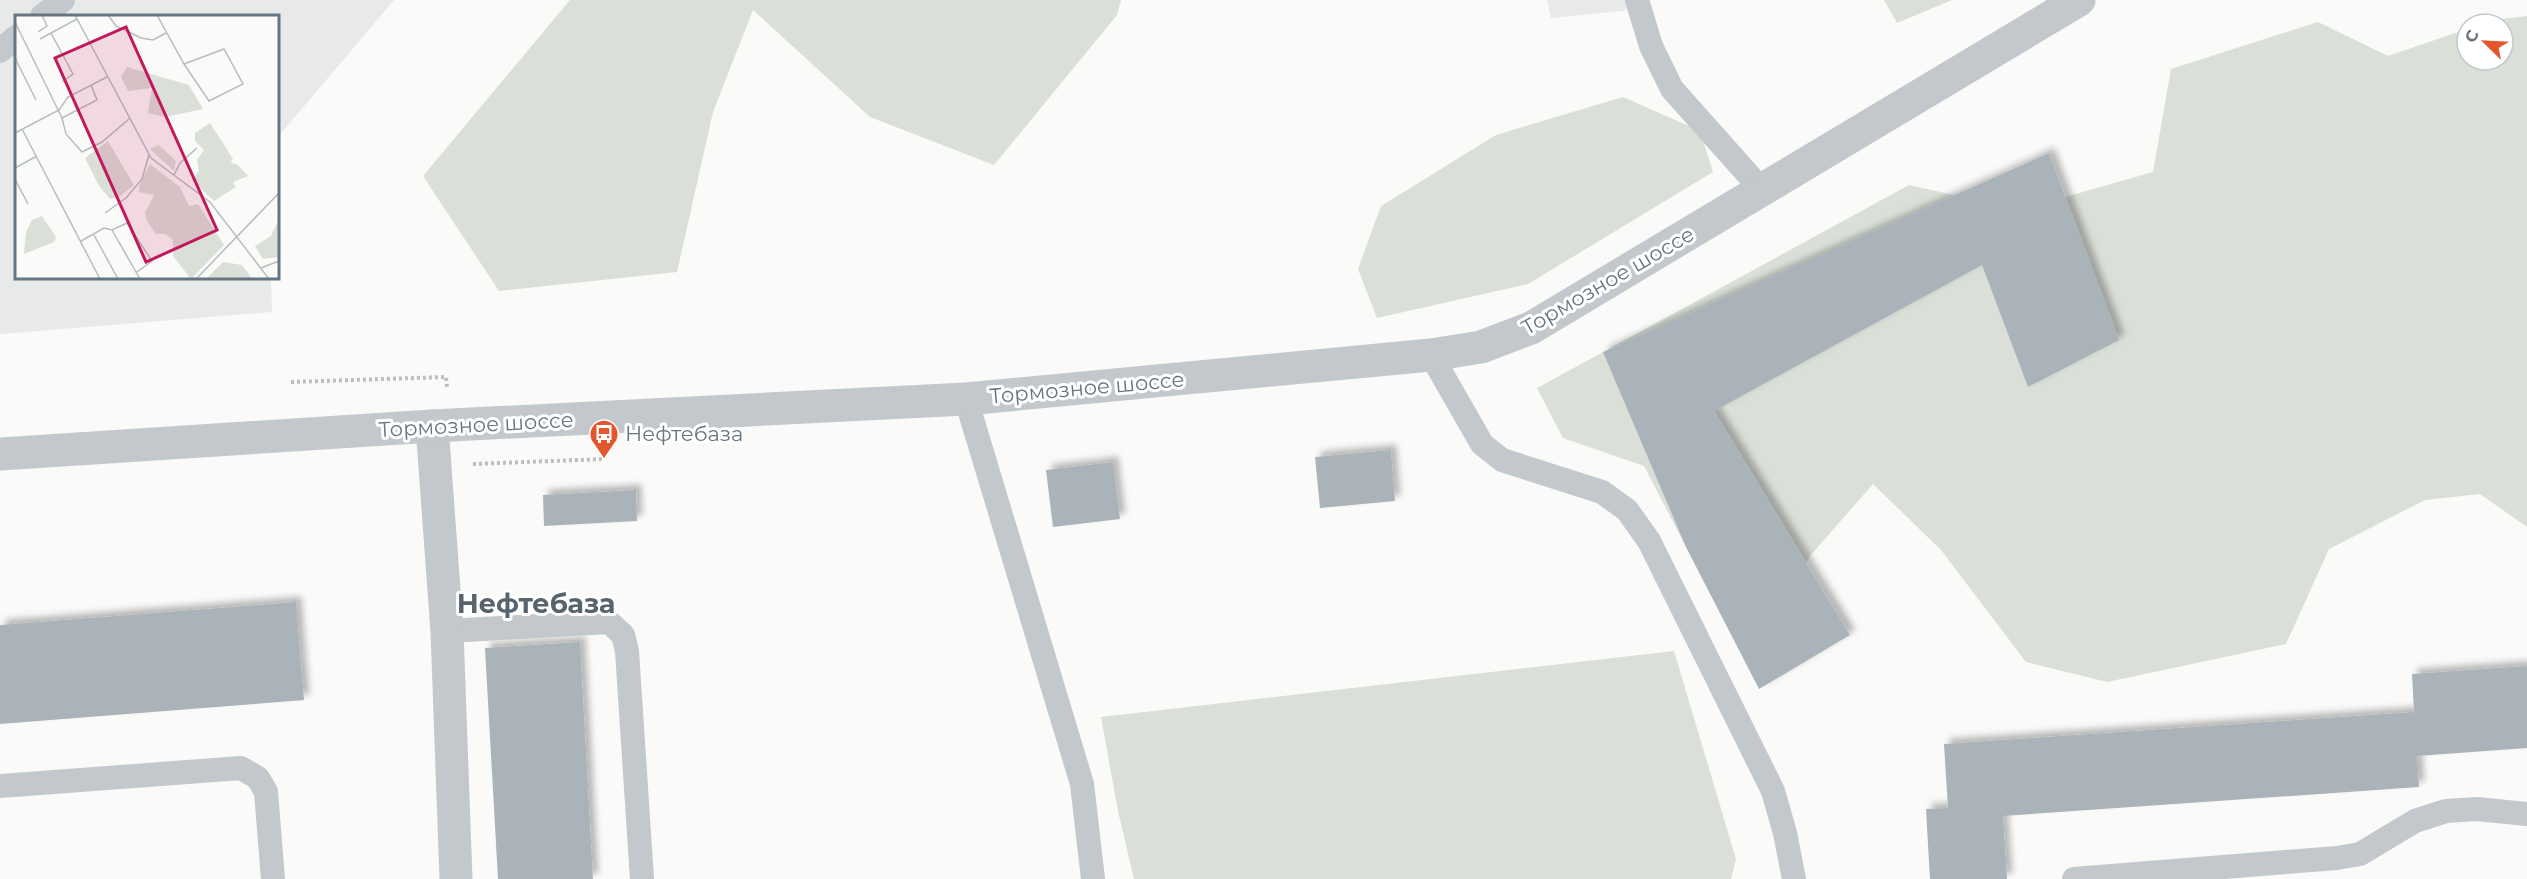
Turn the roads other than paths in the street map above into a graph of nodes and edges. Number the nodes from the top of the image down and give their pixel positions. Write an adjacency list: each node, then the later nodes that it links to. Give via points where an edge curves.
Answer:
1 (63, 0): 4 (lane)
2 (1637, 0): 7 (lane, via 1651,46 1672,89)
3 (2079, 0): 7 (street, Тормозное шоссе)
4 (43, 15)
5 (15, 38): 6 (lane)
6 (0, 51)
7 (1762, 190): 8 (street, Тормозное шоссе, via 1531,328 1481,347)
8 (1431, 355): 9 (street, Тормозное шоссе); 19 (lane, via 1482,444 1502,460 1602,492 1627,510 1643,533 1773,791)
9 (966, 399): 10 (street, Тормозное шоссе); 18 (lane, via 1082,784)
10 (432, 426): 11 (street, Тормозное шоссе); 12 (street)
11 (0, 454)
12 (447, 631): 16 (street); 17 (lane, via 609,622 623,635)
13 (0, 786): 15 (lane, via 241,768 258,778 266,792)
14 (2527, 814): 20 (lane, via 2477,809 2446,811 2415,821 2360,854 2337,858)
15 (273, 879)
16 (456, 879)
17 (642, 879)
18 (1093, 879)
19 (1794, 879)
20 (2074, 879)

